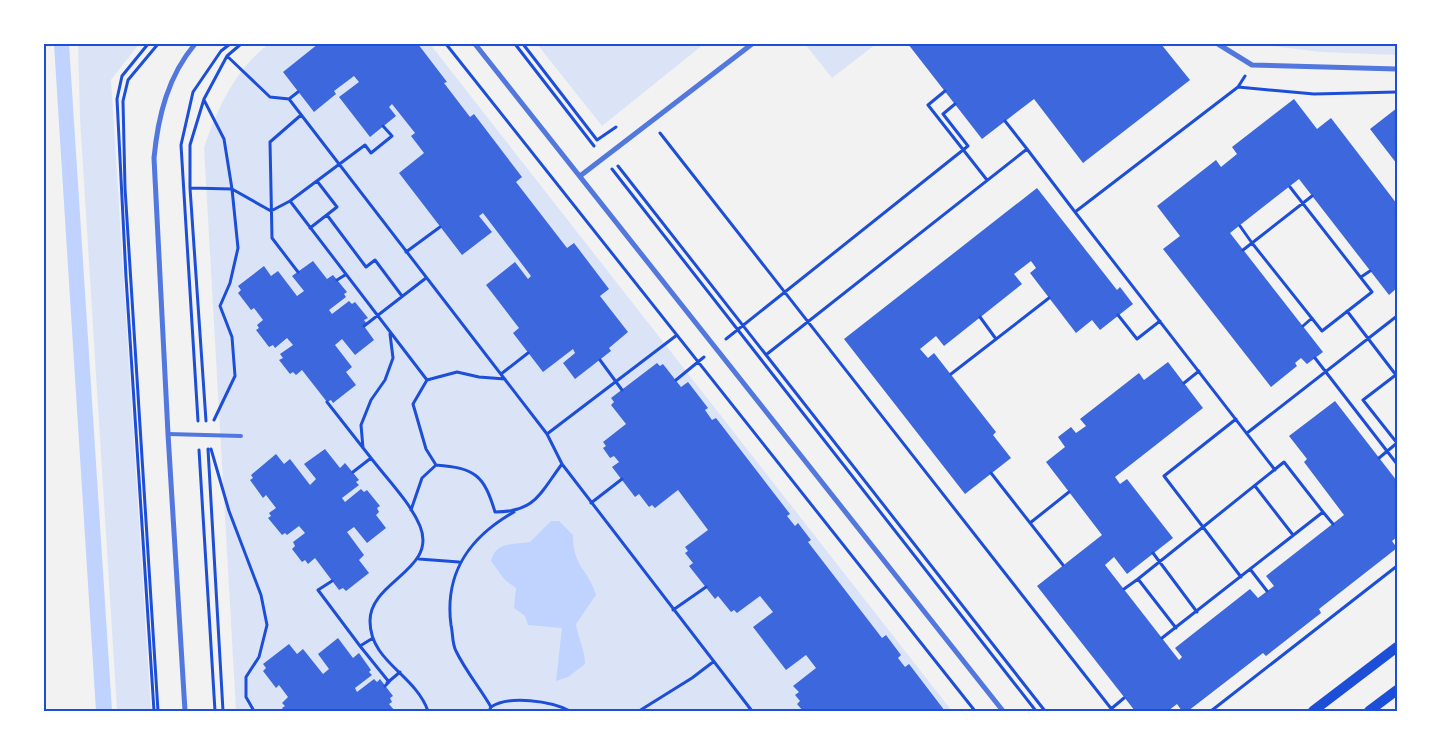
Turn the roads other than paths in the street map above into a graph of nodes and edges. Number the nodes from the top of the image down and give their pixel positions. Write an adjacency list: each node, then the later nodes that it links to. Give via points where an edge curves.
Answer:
1 (195, 44): 7 (street, via 174,76 164,102 154,158)
2 (475, 44): 6 (street)
3 (752, 44): 6 (street)
4 (1218, 44): 5 (street, via 1252,65)
5 (1397, 69)
6 (580, 176): 12 (street)
7 (168, 434): 8 (lane); 11 (street)
8 (241, 436)
9 (1397, 647): 13 (main road)
10 (1397, 690): 14 (main road)
11 (186, 711)
12 (1003, 711)
13 (1313, 711)
14 (1369, 711)

